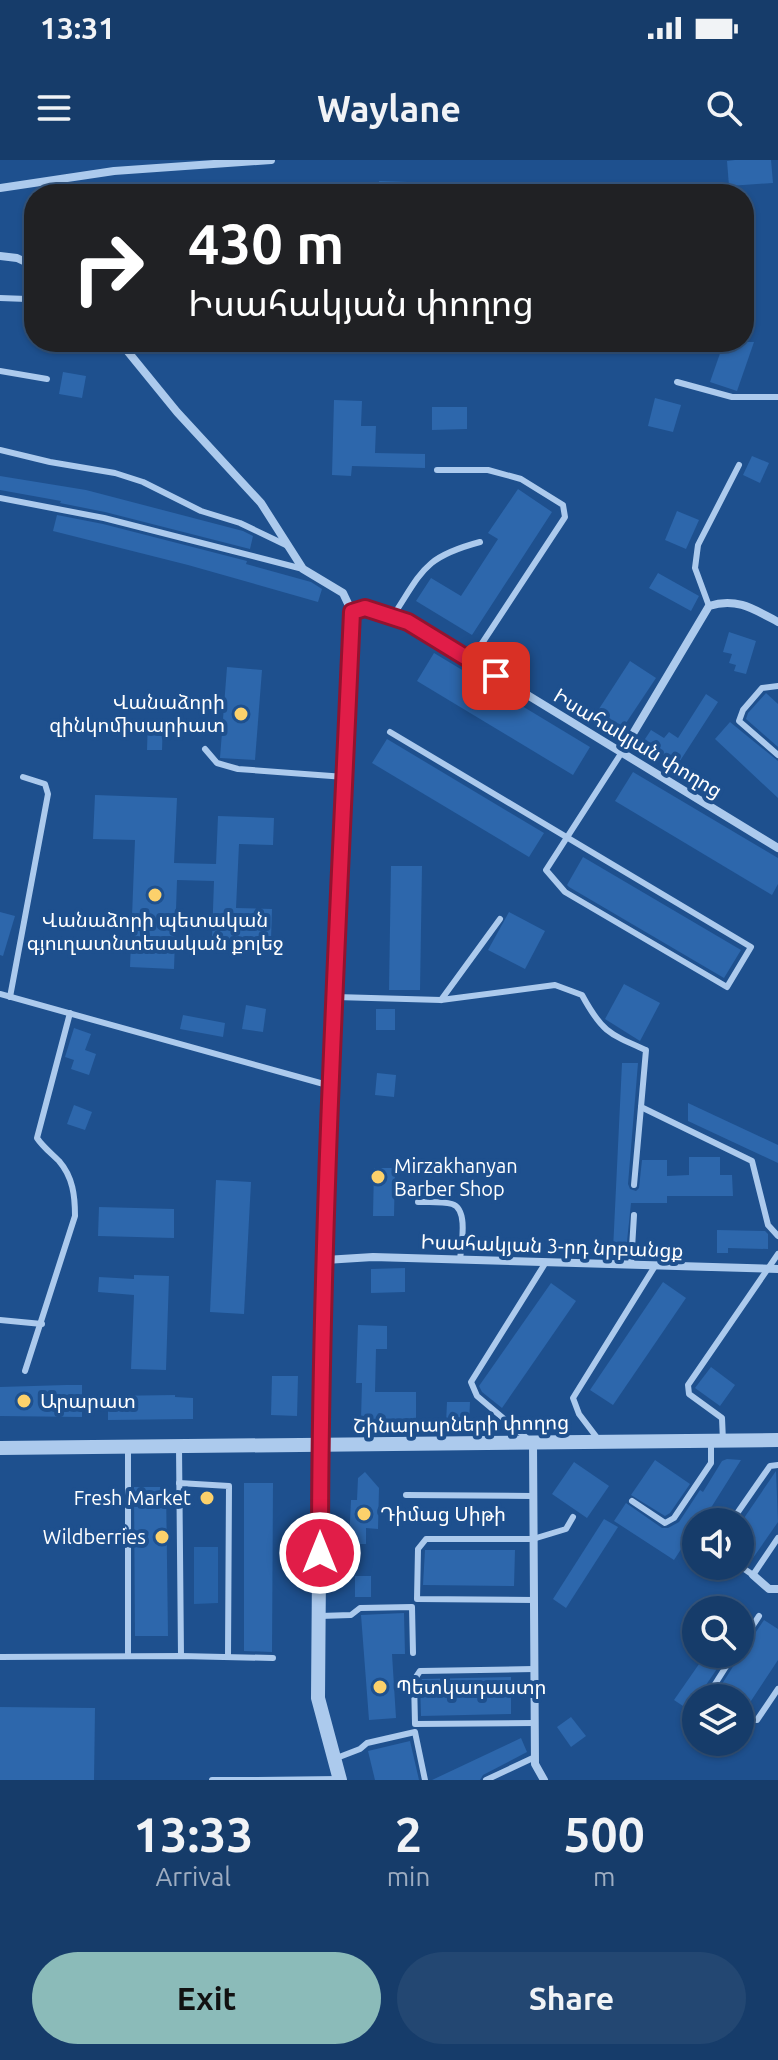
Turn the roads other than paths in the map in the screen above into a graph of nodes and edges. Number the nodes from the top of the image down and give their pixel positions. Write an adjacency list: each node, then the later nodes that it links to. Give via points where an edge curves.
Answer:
1 (271, 160): 3 (street, via 114,171)
2 (24, 184): 4 (street)
3 (27, 184)
4 (0, 188)
5 (0, 256): 6 (street)
6 (24, 261)
7 (0, 298): 8 (lane)
8 (24, 299)
9 (126, 352): 19 (street, via 261,503)
10 (0, 371): 11 (lane)
11 (47, 379)
12 (677, 382): 13 (lane, via 732,397)
13 (778, 397)
14 (0, 450): 19 (lane, via 143,482)
15 (739, 465): 21 (lane, via 698,545 695,568)
16 (437, 470): 25 (lane, via 488,470 521,479 563,505 565,517)
17 (0, 498): 20 (lane, via 104,518)
18 (480, 542): 23 (lane, via 428,563)
19 (288, 546): 20 (street)
20 (303, 569): 22 (street, via 343,593)
21 (709, 606): 24 (street, via 735,602); 29 (street)
22 (352, 612): 23 (street, Իսահակյան փողոց, via 365,608); 32 (street)
23 (393, 616): 25 (street, Իսահակյան փողոց)
24 (778, 622)
25 (471, 660): 29 (street, Իսահակյան փողոց)
26 (778, 686): 30 (lane, via 762,688 739,721)
27 (390, 732): 33 (lane)
28 (205, 749): 32 (lane, via 217,763 238,769)
29 (622, 752): 33 (lane); 34 (street, Իսահակյան փողոց)
30 (778, 755)
31 (23, 777): 37 (lane, via 45,784 48,794)
32 (345, 777): 38 (street)
33 (566, 839): 33 (lane, via 546,870 565,892 727,987 751,947)
34 (778, 848)
35 (500, 919): 39 (lane)
36 (0, 994): 37 (lane)
37 (10, 997): 40 (lane)
38 (336, 997): 39 (lane); 41 (street)
39 (441, 1000): 42 (lane, via 555,985 582,995 596,1022 611,1035 646,1050)
40 (70, 1013): 41 (lane); 55 (lane, via 37,1138 70,1177 75,1216)
41 (331, 1086): 48 (street)
42 (641, 1107): 43 (lane); 46 (lane, via 752,1161 768,1225)
43 (634, 1185)
44 (418, 1202): 49 (lane, via 459,1208)
45 (634, 1215): 51 (lane)
46 (778, 1236)
47 (778, 1254): 53 (lane)
48 (325, 1260): 49 (street, Իսահակյան 3-րդ նրբանցք); 62 (street)
49 (460, 1260): 50 (street, Իսահակյան 3-րդ նրբանցք)
50 (546, 1262): 51 (street, Իսահակյան 3-րդ նրբանցք); 60 (lane, via 471,1382 477,1396)
51 (631, 1265): 52 (street, Իսահակյան 3-րդ նրբանցք)
52 (655, 1266): 53 (street, Իսահակյան 3-րդ նրբանցք); 59 (lane, via 573,1398)
53 (773, 1269): 58 (lane, via 688,1385 689,1394 722,1418)
54 (0, 1320): 55 (lane)
55 (42, 1324): 56 (lane)
56 (25, 1371)
57 (778, 1440): 58 (street, Շինարարների փողոց)
58 (717, 1441): 59 (street, Շինարարների փողոց); 69 (lane, via 711,1463 674,1518 665,1523)
59 (601, 1442): 60 (street, Շինարարների փողոց)
60 (533, 1443): 62 (street, Շինարարների փողոց); 68 (street)
61 (179, 1446): 62 (street, Շինարարների փողոց); 63 (street, Շինարարների փողոց); 66 (lane)
62 (320, 1446): 80 (street)
63 (128, 1447): 64 (street, Շինարարների փողոց); 84 (lane)
64 (0, 1448)
65 (778, 1465): 70 (lane, via 770,1466)
66 (179, 1483): 85 (lane); 86 (lane, via 229,1486)
67 (406, 1495): 68 (lane)
68 (532, 1496): 73 (street)
69 (632, 1501)
70 (741, 1508)
71 (573, 1517): 73 (lane, via 566,1529)
72 (778, 1538): 74 (lane)
73 (533, 1539): 77 (lane, via 426,1539 418,1549); 78 (street)
74 (754, 1574)
75 (754, 1576): 76 (street, via 769,1589)
76 (778, 1589)
77 (417, 1599): 78 (lane); 79 (lane)
78 (534, 1600): 89 (street)
79 (412, 1607): 80 (lane, via 360,1608 351,1615); 83 (lane)
80 (320, 1616): 95 (street, via 318,1698)
81 (759, 1616): 82 (lane)
82 (754, 1624)
83 (413, 1653)
84 (128, 1656): 85 (lane); 87 (lane)
85 (181, 1656): 86 (lane)
86 (228, 1656): 88 (lane)
87 (0, 1657)
88 (273, 1658)
89 (534, 1669): 92 (street); 93 (lane, via 420,1671 414,1680)
90 (778, 1689): 91 (lane)
91 (754, 1720)
92 (534, 1723): 93 (lane); 94 (street)
93 (415, 1728): 95 (lane); 99 (lane)
94 (535, 1757): 100 (lane); 101 (street)
95 (334, 1759): 98 (street)
96 (212, 1780): 97 (lane)
97 (257, 1780): 98 (lane)
98 (340, 1780)
99 (425, 1780)
100 (486, 1780)
101 (544, 1780)

